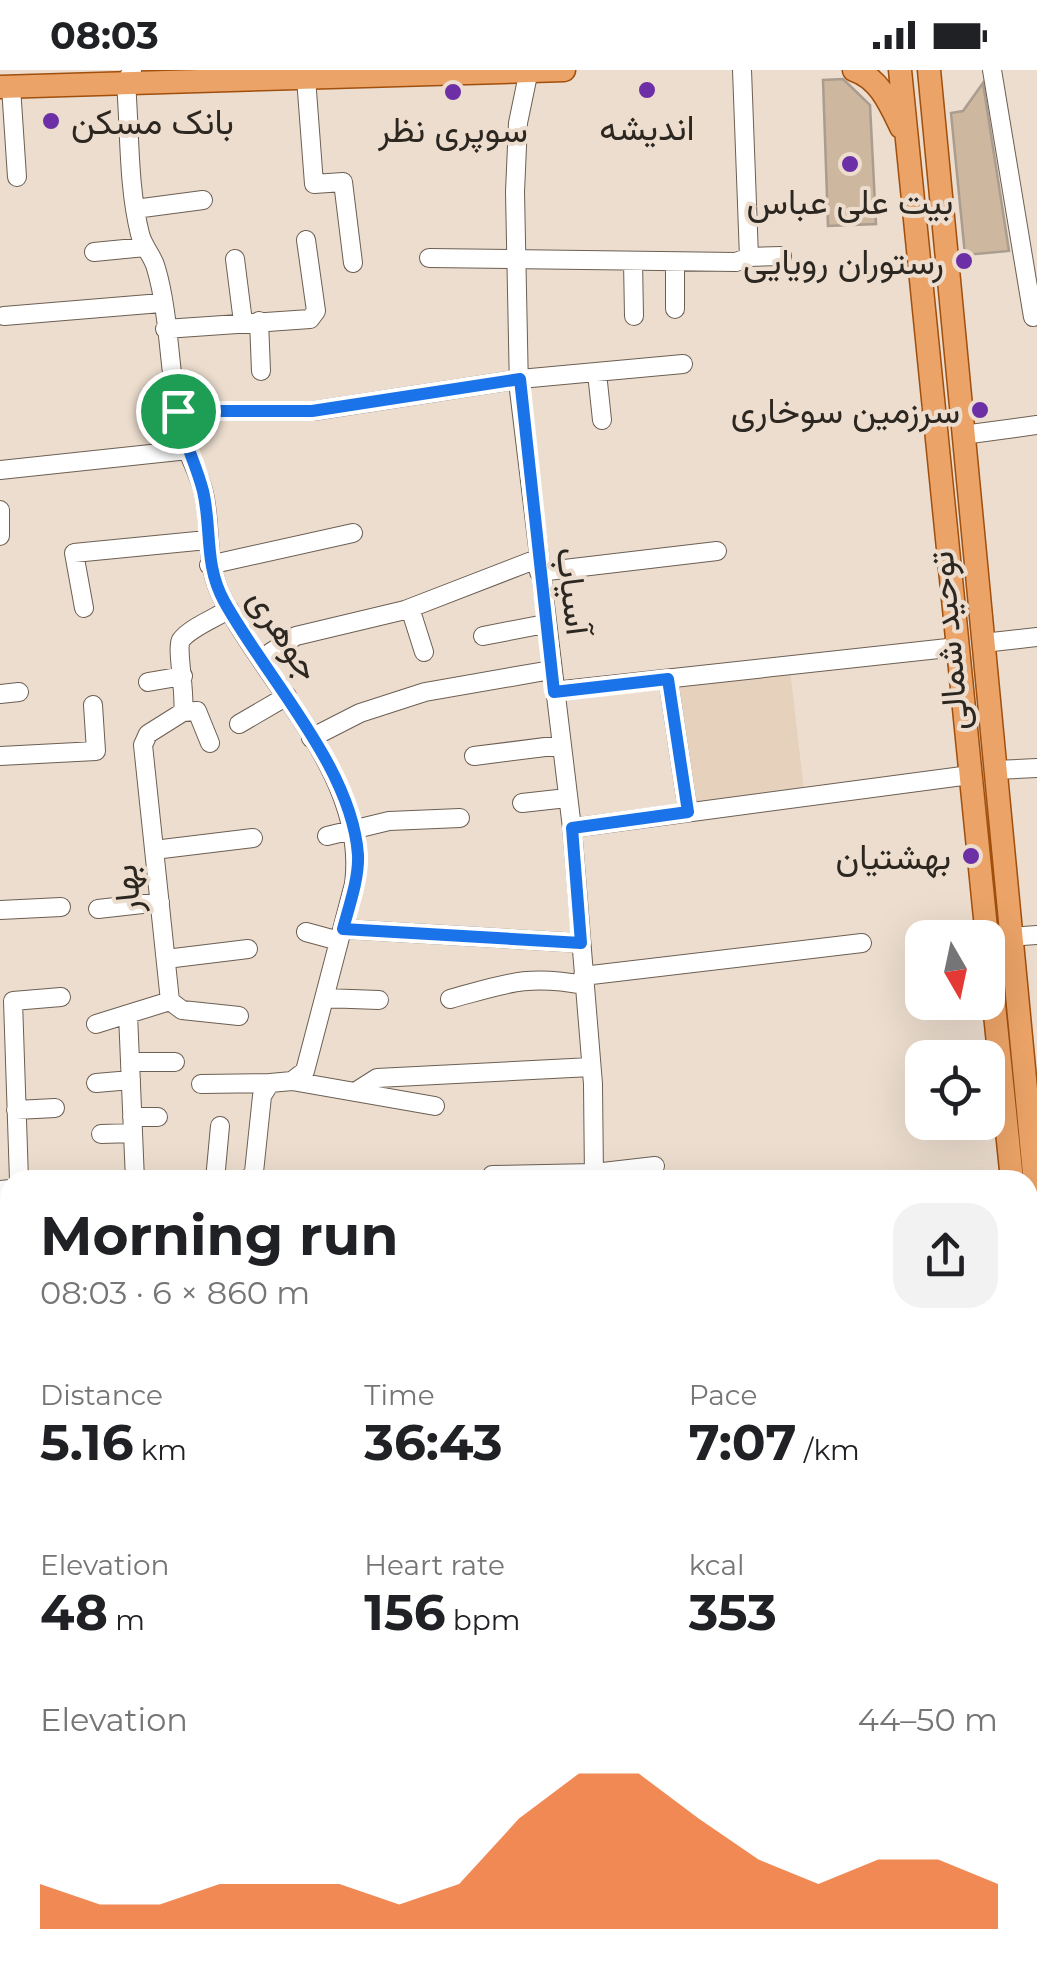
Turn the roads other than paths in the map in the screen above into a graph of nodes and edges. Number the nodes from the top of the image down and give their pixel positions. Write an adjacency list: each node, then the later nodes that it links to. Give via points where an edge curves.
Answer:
1 (528, 70): 2 (main road); 9 (main road); 22 (street, آسیاب, via 518,123)
2 (564, 70)
3 (742, 70): 19 (street)
4 (854, 70): 11 (main road, via 882,90)
5 (900, 70): 11 (main road, توحید شمالی)
6 (929, 70): 41 (main road, توحید شمالی)
7 (992, 70): 26 (street)
8 (129, 77): 9 (main road); 10 (main road); 14 (street, جوهری)
9 (306, 78): 25 (street, via 314,184 343,182)
10 (6, 87): 12 (street)
11 (907, 141): 58 (main road, توحید شمالی)
12 (17, 178)
13 (202, 200): 14 (street)
14 (135, 209): 16 (street, جوهری)
15 (306, 240): 32 (street, via 314,316)
16 (145, 247): 17 (street); 27 (street, جوهری)
17 (94, 252)
18 (782, 256): 19 (street)
19 (749, 257): 24 (street)
20 (429, 258): 22 (street)
21 (235, 259): 32 (street)
22 (517, 261): 23 (street); 37 (street, آسیاب)
23 (633, 261): 24 (street); 30 (street)
24 (675, 262): 28 (street)
25 (353, 263)
26 (1033, 292): 31 (street)
27 (162, 303): 29 (street); 33 (street, جوهری)
28 (676, 309)
29 (4, 316)
30 (634, 316)
31 (1032, 318)
32 (251, 321): 33 (street); 35 (street)
33 (165, 329): 38 (street, جوهری)
34 (684, 364): 36 (street)
35 (260, 371)
36 (597, 372): 37 (street); 39 (street)
37 (520, 379): 38 (street, via 312,411); 50 (street, آسیاب)
38 (178, 411): 42 (street, جوهری)
39 (602, 420)
40 (1037, 425): 41 (street)
41 (963, 435): 57 (main road, توحید شمالی)
42 (188, 450): 43 (street); 47 (street, جوهری, via 204,492)
43 (0, 470)
44 (0, 510): 46 (street)
45 (353, 533): 49 (street)
46 (0, 536)
47 (208, 540): 49 (street, جوهری); 51 (street, via 74,553)
48 (716, 551): 50 (street)
49 (209, 565): 53 (street, جوهری)
50 (538, 565): 52 (street); 54 (street, آسیاب)
51 (84, 608)
52 (410, 608): 59 (street); 60 (street, via 296,636)
53 (229, 609): 60 (street, جوهری); 62 (street, via 182,639)
54 (545, 624): 55 (street); 61 (street, آسیاب)
55 (483, 636)
56 (1037, 637): 57 (street)
57 (983, 643): 70 (main road, توحید شمالی)
58 (957, 646): 63 (street); 71 (main road, توحید شمالی)
59 (424, 652)
60 (262, 658): 66 (street, جوهری)
61 (551, 670): 65 (street, آسیاب); 72 (street, via 425,692)
62 (183, 676): 64 (street); 68 (street)
63 (668, 679): 65 (street); 82 (street)
64 (148, 682)
65 (554, 692): 74 (street, آسیاب)
66 (287, 696): 69 (street); 72 (street, جوهری)
67 (93, 705): 75 (street, via 96,751)
68 (183, 712): 73 (street, via 197,711); 88 (street, بهار, via 148,734 143,745)
69 (240, 724)
70 (991, 726): 71 (main road); 78 (main road, توحید شمالی)
71 (965, 728): 79 (main road, توحید شمالی)
72 (311, 738): 84 (street, جوهری)
73 (210, 743)
74 (560, 745): 76 (street); 80 (street, آسیاب)
75 (0, 756)
76 (474, 756)
77 (1037, 768): 78 (street)
78 (995, 770): 94 (main road, توحید شمالی)
79 (970, 775): 82 (street); 93 (main road, توحید شمالی)
80 (567, 798): 81 (street); 85 (street, آسیاب)
81 (522, 803)
82 (688, 812): 85 (street)
83 (460, 818): 84 (street)
84 (353, 828): 86 (street); 96 (street, جوهری, via 358,856)
85 (572, 828): 99 (street, آسیاب)
86 (327, 836)
87 (253, 838): 88 (street)
88 (154, 850): 89 (street, بهار)
89 (160, 902): 91 (street); 103 (street, بهار)
90 (61, 907): 92 (street)
91 (98, 909)
92 (0, 910)
93 (995, 920)
94 (998, 920)
95 (306, 932): 96 (street)
96 (341, 935): 99 (street); 106 (street, جوهری)
97 (1037, 935): 98 (street)
98 (1005, 937)
99 (581, 943): 104 (street, آسیاب)
100 (862, 944): 104 (street)
101 (248, 949): 103 (street)
102 (1005, 959): 114 (main road, توحید شمالی)
103 (166, 960): 109 (street, بهار)
104 (584, 980): 107 (street, via 520,979); 116 (street, آسیاب)
105 (61, 996): 125 (street, via 12,1001)
106 (324, 998): 108 (street); 118 (street, جوهری, via 305,1071)
107 (450, 999)
108 (379, 1000)
109 (170, 1001): 110 (street); 111 (street, via 182,1010)
110 (128, 1014): 113 (street); 117 (street)
111 (239, 1016)
112 (996, 1020): 137 (main road)
113 (96, 1024)
114 (1028, 1030): 138 (main road, توحید شمالی)
115 (175, 1062): 117 (street)
116 (591, 1067): 122 (street, via 377,1078); 135 (street, آسیاب)
117 (131, 1071): 119 (street); 127 (street)
118 (292, 1082): 120 (street); 122 (street)
119 (96, 1083)
120 (270, 1083): 121 (street); 134 (street, via 262,1096)
121 (201, 1084)
122 (355, 1092): 123 (street)
123 (435, 1106)
124 (54, 1108): 125 (street)
125 (16, 1110): 131 (street)
126 (158, 1117): 127 (street)
127 (133, 1125): 129 (street); 132 (street)
128 (220, 1126): 133 (street)
129 (101, 1134)
130 (654, 1166): 136 (street)
131 (19, 1170)
132 (135, 1170)
133 (216, 1170)
134 (254, 1170)
135 (594, 1170)
136 (632, 1170)
137 (1011, 1170)
138 (1035, 1170)

